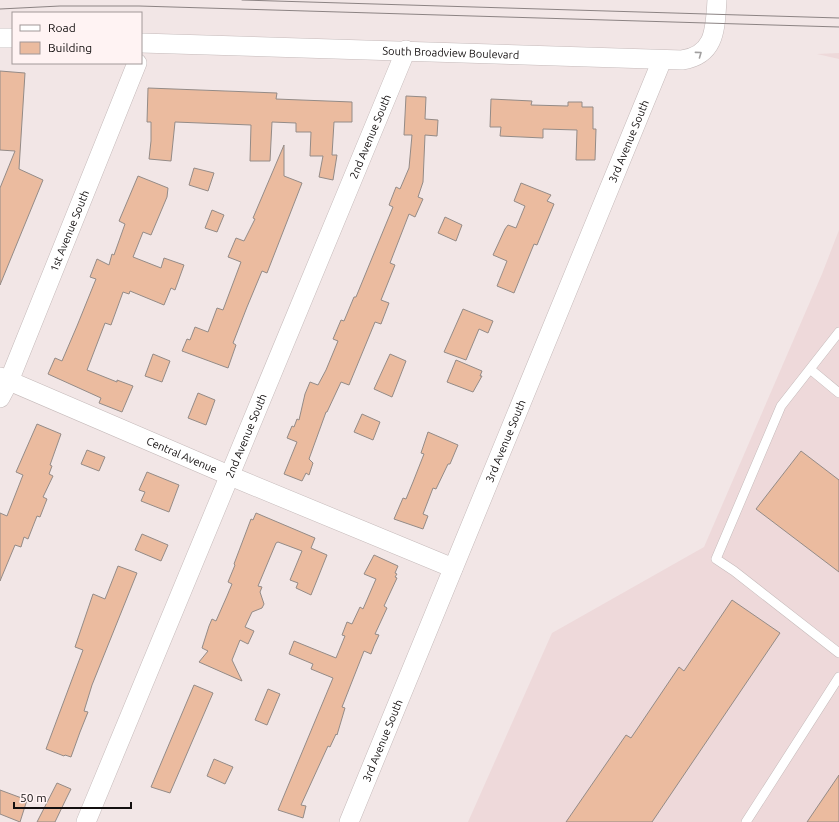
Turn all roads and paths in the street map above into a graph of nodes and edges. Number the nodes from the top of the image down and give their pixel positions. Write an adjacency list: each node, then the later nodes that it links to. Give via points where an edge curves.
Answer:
1 (717, 0): 6 (street, South Broadview Boulevard, one-way to 1, via 694,58 704,51 711,42)
2 (0, 38): 3 (street)
3 (12, 38)
4 (142, 47): 5 (street, South Broadview Boulevard)
5 (406, 50): 6 (street, South Broadview Boulevard); 13 (street, 2nd Avenue South)
6 (662, 60): 14 (street, 3rd Avenue South)
7 (138, 64): 10 (street, 1st Avenue South)
8 (839, 332): 9 (lane)
9 (810, 369): 11 (lane); 15 (lane, via 781,406 716,560 734,571)
10 (4, 379): 12 (street, 1st Avenue South); 13 (street, Central Avenue)
11 (839, 393)
12 (0, 398)
13 (230, 475): 14 (street, Central Avenue); 17 (street, 2nd Avenue South)
14 (453, 568): 18 (street, 3rd Avenue South)
15 (839, 653)
16 (839, 677): 19 (lane)
17 (86, 822)
18 (348, 822)
19 (746, 822)

